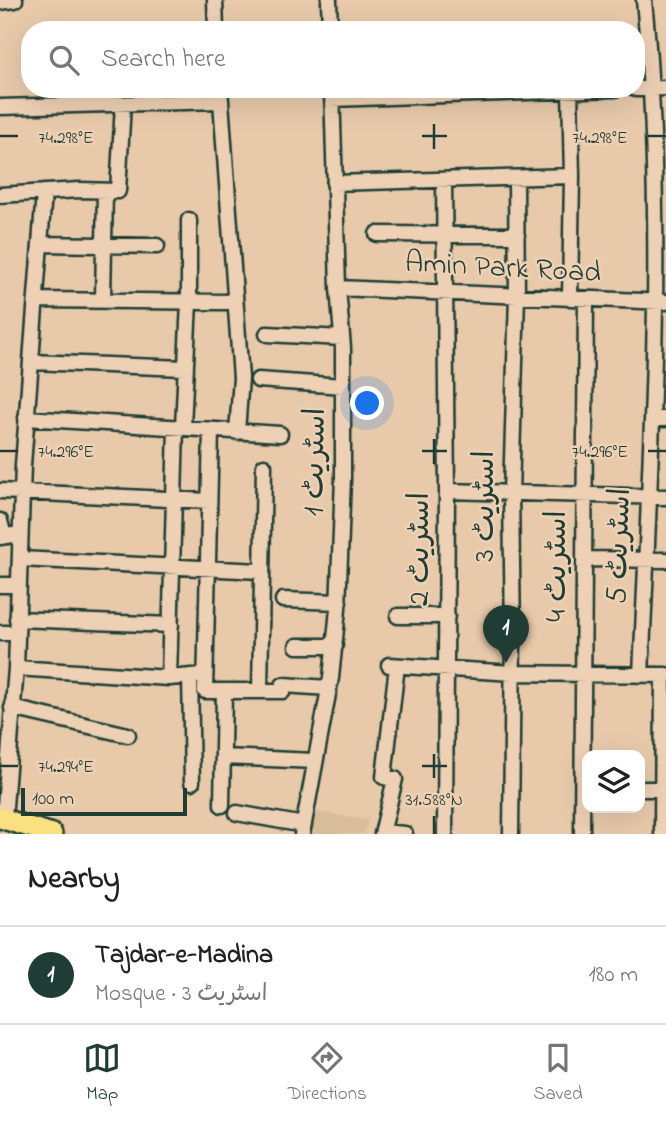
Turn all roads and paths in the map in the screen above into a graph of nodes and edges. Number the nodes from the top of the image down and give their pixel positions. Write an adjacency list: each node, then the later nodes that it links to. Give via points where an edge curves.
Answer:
1 (15, 0): 5 (street)
2 (215, 0): 6 (street)
3 (329, 0): 7 (street)
4 (644, 0): 8 (street, اسٹریٹ 5)
5 (0, 2)
6 (216, 21)
7 (330, 21)
8 (659, 88): 23 (street, اسٹریٹ 5)
9 (188, 98): 13 (street)
10 (220, 98): 38 (street)
11 (332, 98): 18 (street, اسٹریٹ 1)
12 (569, 98): 15 (street)
13 (123, 104): 14 (street); 19 (street, via 118,191)
14 (0, 107)
15 (572, 176): 16 (street); 33 (street)
16 (516, 178): 17 (street); 26 (street, اسٹریٹ 3)
17 (443, 180): 18 (street); 25 (street, اسٹریٹ 2)
18 (334, 183): 30 (street, اسٹریٹ 1)
19 (105, 191): 20 (street); 28 (street)
20 (44, 192): 21 (street); 27 (street)
21 (0, 195)
22 (189, 220): 37 (street)
23 (660, 222): 39 (street, اسٹریٹ 5)
24 (377, 234): 25 (street)
25 (444, 234): 26 (street); 31 (street, اسٹریٹ 2)
26 (517, 235): 32 (street, اسٹریٹ 3)
27 (40, 244): 28 (street); 35 (street)
28 (104, 245): 29 (street); 36 (street)
29 (157, 246)
30 (338, 288): 31 (street, Amin Park Road); 41 (street, اسٹریٹ 1)
31 (445, 292): 32 (street, Amin Park Road); 55 (street, اسٹریٹ 2)
32 (517, 296): 33 (street, Amin Park Road); 56 (street, اسٹریٹ 3)
33 (570, 298): 34 (street, Amin Park Road)
34 (586, 299): 39 (street, Amin Park Road); 57 (street, اسٹریٹ 4)
35 (36, 300): 36 (street); 42 (street)
36 (103, 301): 37 (street)
37 (189, 302): 38 (street); 43 (street)
38 (234, 302): 50 (street, via 241,378)
39 (661, 302): 47 (street, اسٹریٹ 5)
40 (267, 334): 41 (street)
41 (342, 338): 45 (street, اسٹریٹ 1)
42 (31, 362): 43 (street); 46 (street)
43 (185, 368): 48 (street)
44 (258, 380): 45 (street)
45 (343, 386): 75 (street, اسٹریٹ 1)
46 (26, 418): 48 (street); 54 (street)
47 (659, 419): 58 (street, اسٹریٹ 5)
48 (180, 427): 49 (street); 60 (street)
49 (211, 430): 50 (street); 61 (street)
50 (237, 432): 51 (street)
51 (280, 434)
52 (264, 466): 71 (street)
53 (0, 491): 54 (street)
54 (22, 491): 60 (street); 63 (street)
55 (447, 491): 56 (street); 77 (street, اسٹریٹ 2)
56 (511, 493): 57 (street); 84 (street, اسٹریٹ 3)
57 (584, 496): 58 (street); 66 (street, اسٹریٹ 4)
58 (649, 496): 59 (street); 67 (street, اسٹریٹ 5)
59 (666, 497)
60 (174, 499): 61 (street); 69 (street)
61 (209, 501): 70 (street)
62 (0, 521): 64 (street)
63 (20, 534): 64 (street); 65 (street)
64 (2, 536)
65 (19, 559): 69 (street); 73 (street)
66 (584, 559): 67 (street); 85 (street, اسٹریٹ 4)
67 (646, 560): 68 (street); 88 (street, اسٹریٹ 5)
68 (666, 560)
69 (172, 566): 70 (street); 78 (street)
70 (207, 568): 71 (street); 87 (street)
71 (260, 571): 93 (street)
72 (0, 585): 73 (street)
73 (19, 585): 79 (street)
74 (283, 600): 75 (street)
75 (339, 601): 82 (street, اسٹریٹ 1)
76 (398, 616): 77 (street)
77 (447, 616): 83 (street, اسٹریٹ 2)
78 (170, 625): 79 (street); 90 (street)
79 (17, 626): 80 (street); 86 (street)
80 (0, 633)
81 (297, 646): 82 (street)
82 (335, 646): 91 (street, اسٹریٹ 1)
83 (447, 670): 84 (street); 107 (street, via 393,665 384,777 395,779); 110 (street, اسٹریٹ 2)
84 (513, 673): 85 (street); 111 (street, اسٹریٹ 3)
85 (583, 674): 88 (street); 96 (street, اسٹریٹ 4)
86 (10, 675): 90 (street); 94 (street)
87 (197, 675): 90 (street); 92 (street, via 205,691); 99 (street)
88 (641, 675): 89 (street)
89 (664, 675): 101 (street)
90 (169, 678)
91 (330, 688): 93 (street, via 283,685 283,691); 98 (street, اسٹریٹ 1)
92 (223, 691): 93 (street); 97 (street)
93 (260, 691)
94 (8, 717): 95 (street); 105 (street)
95 (128, 735)
96 (584, 750)
97 (223, 757): 98 (street); 102 (street)
98 (315, 761): 106 (street, اسٹریٹ 1)
99 (192, 782)
100 (645, 789): 101 (street)
101 (664, 789): 113 (street)
102 (222, 805)
103 (237, 813): 106 (street)
104 (583, 813): 112 (street, اسٹریٹ 4)
105 (2, 818): 108 (main road)
106 (303, 830)
107 (382, 833): 109 (street)
108 (52, 834)
109 (405, 834)
110 (445, 834)
111 (511, 834)
112 (582, 834)
113 (662, 834)

